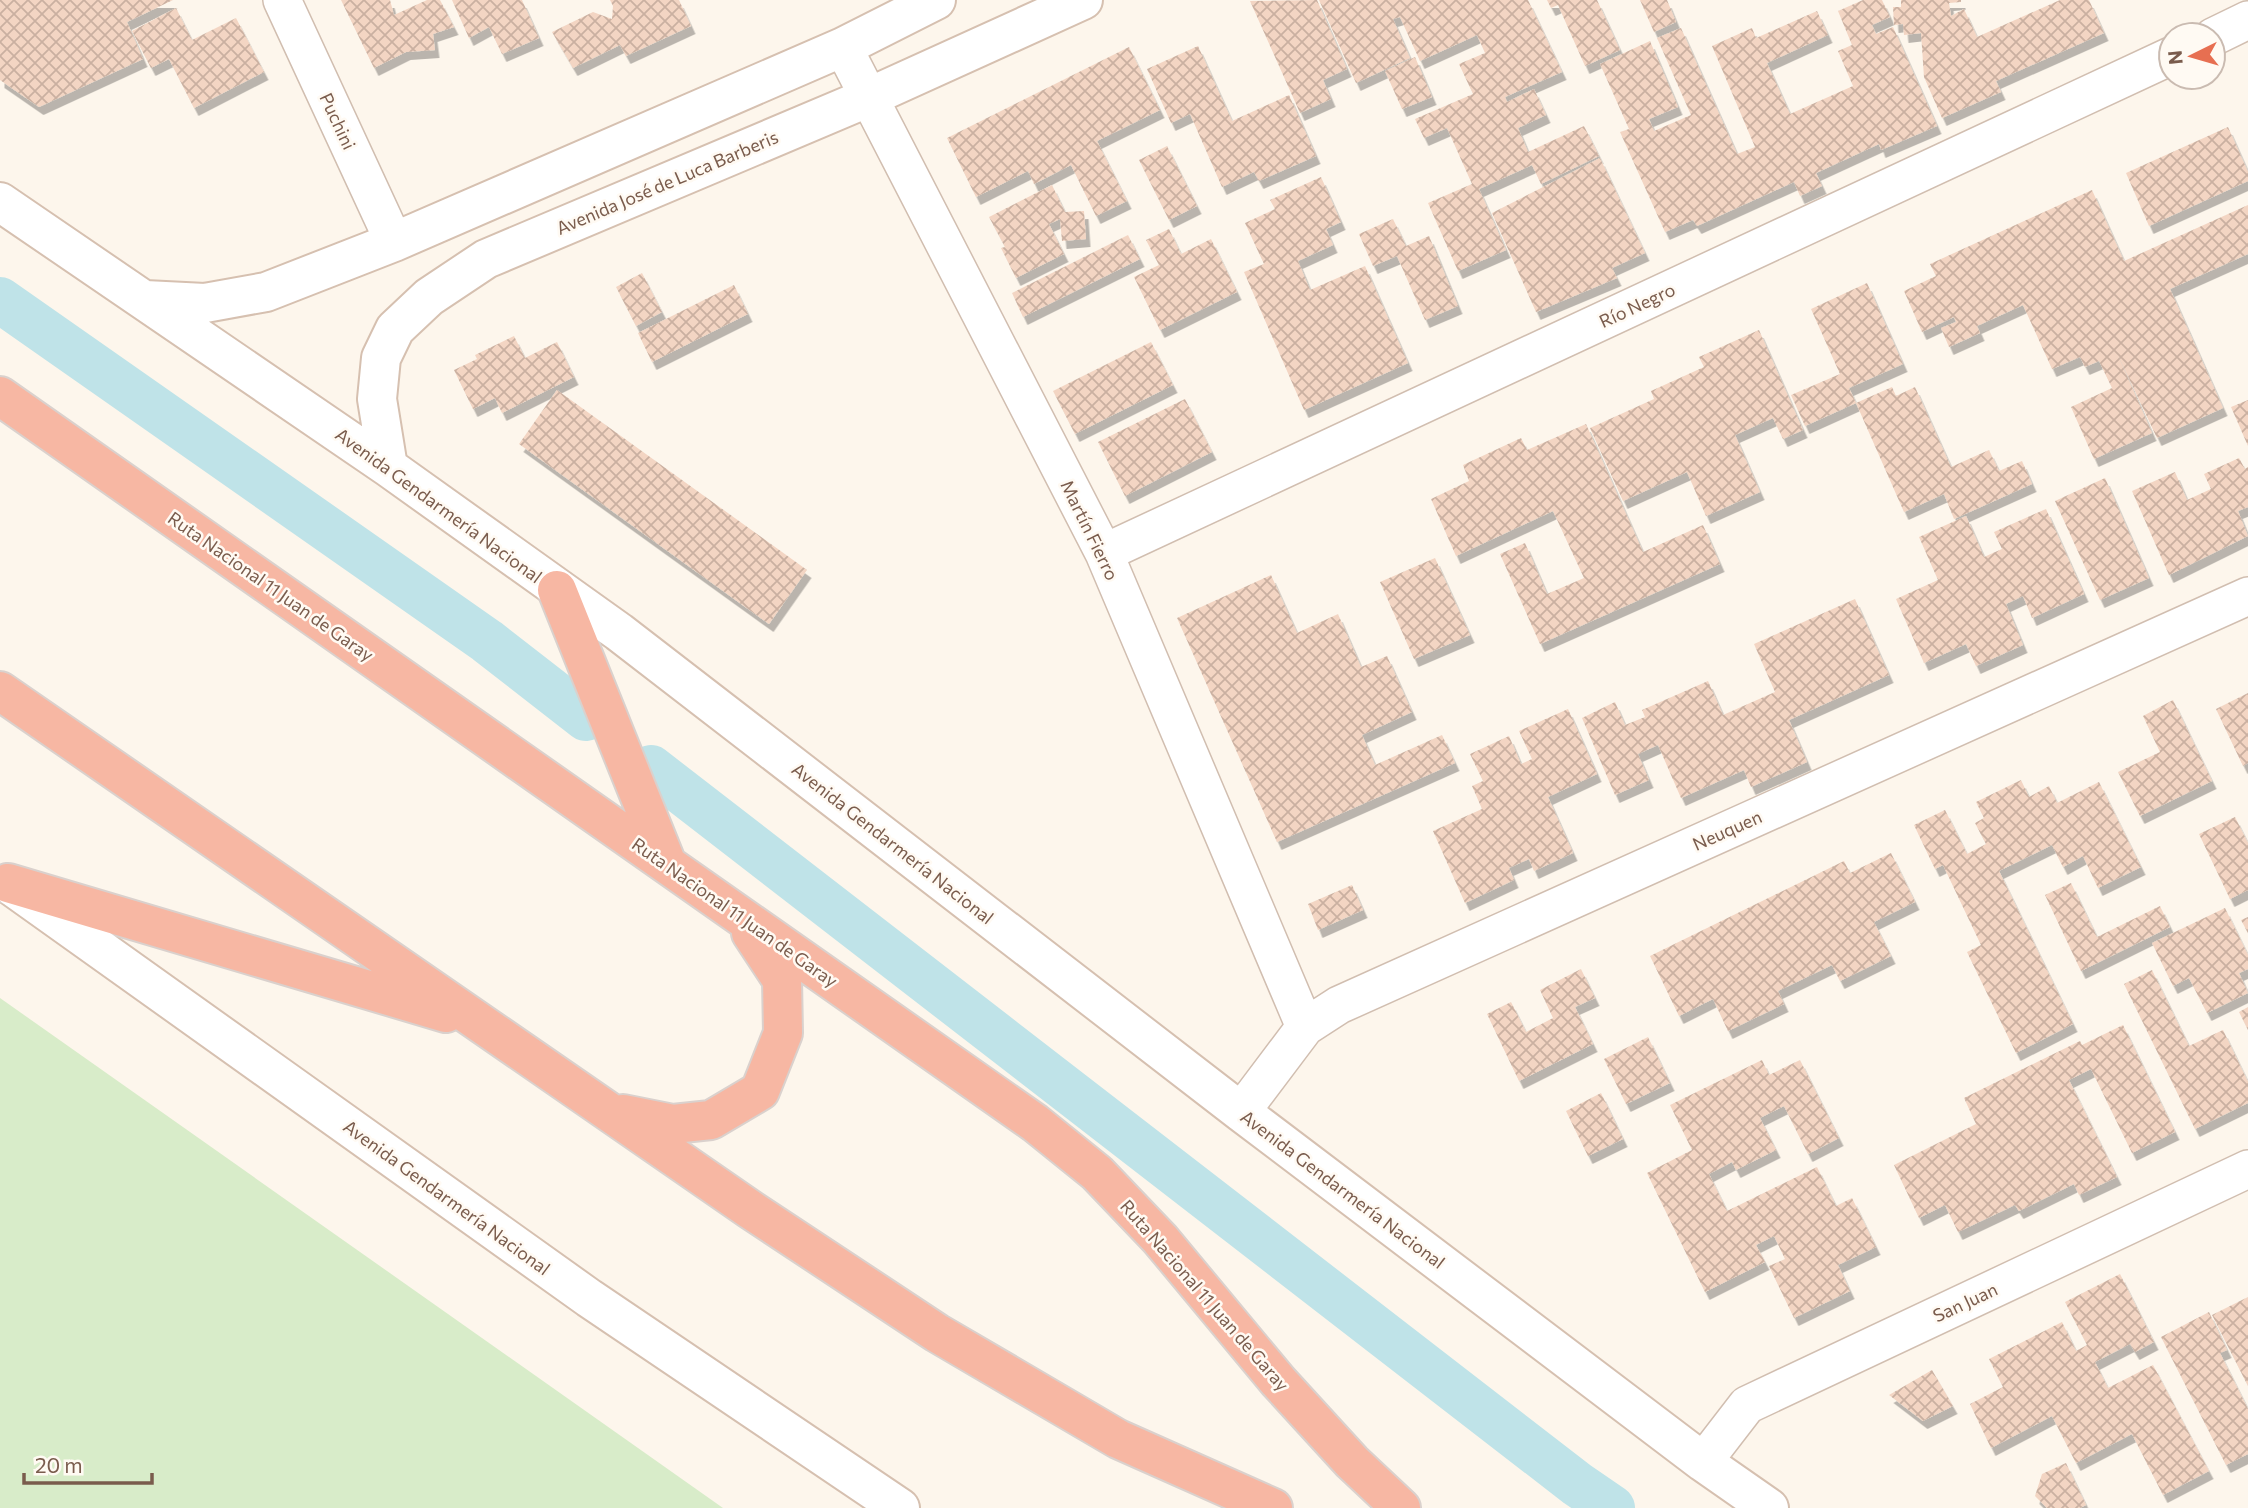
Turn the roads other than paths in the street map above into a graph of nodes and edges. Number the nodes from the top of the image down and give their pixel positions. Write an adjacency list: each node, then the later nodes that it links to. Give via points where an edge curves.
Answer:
1 (282, 0): 10 (street, Puchini)
2 (936, 0): 6 (main road)
3 (1083, 0): 8 (main road, Avenida José de Luca Barberis)
4 (2248, 20): 5 (street)
5 (2227, 30)
6 (843, 47): 8 (street, Martín Fierro); 10 (main road)
7 (2157, 63): 14 (street, Río Negro)
8 (867, 98): 13 (main road, Avenida José de Luca Barberis, via 486,259 429,297 395,329 381,358 377,398); 14 (street, Martín Fierro)
9 (0, 202): 11 (main road, Avenida Gendarmería Nacional)
10 (394, 242): 11 (main road, via 266,292 205,303)
11 (145, 300): 13 (main road, Avenida Gendarmería Nacional)
12 (0, 396): 18 (highway, Ruta Nacional 11 Juan de Garay)
13 (388, 467): 15 (main road, Avenida Gendarmería Nacional)
14 (1104, 553): 22 (street, Martín Fierro)
15 (557, 590): 18 (highway); 24 (main road, Avenida Gendarmería Nacional, via 630,641)
16 (2248, 596): 22 (street, Neuquen, via 1339,1005)
17 (0, 691): 21 (highway)
18 (667, 864): 20 (highway, Ruta Nacional 11 Juan de Garay)
19 (4, 880): 21 (highway); 27 (main road, Avenida Gendarmería Nacional, via 589,1298)
20 (740, 916): 23 (highway, via 782,981 783,1033 760,1091 711,1120 673,1124); 29 (highway, Ruta Nacional 11 Juan de Garay, via 1035,1123 1097,1173 1160,1239 1278,1381)
21 (480, 1023): 23 (highway)
22 (1305, 1027): 24 (street, Neuquen)
23 (607, 1111): 28 (highway, via 937,1333 1118,1439)
24 (1241, 1112): 26 (main road, Avenida Gendarmería Nacional)
25 (2248, 1169): 26 (street, San Juan, via 1748,1405)
26 (1703, 1462): 30 (main road, Avenida Gendarmería Nacional)
27 (900, 1508)
28 (1273, 1508)
29 (1401, 1508)
30 (1769, 1508)

